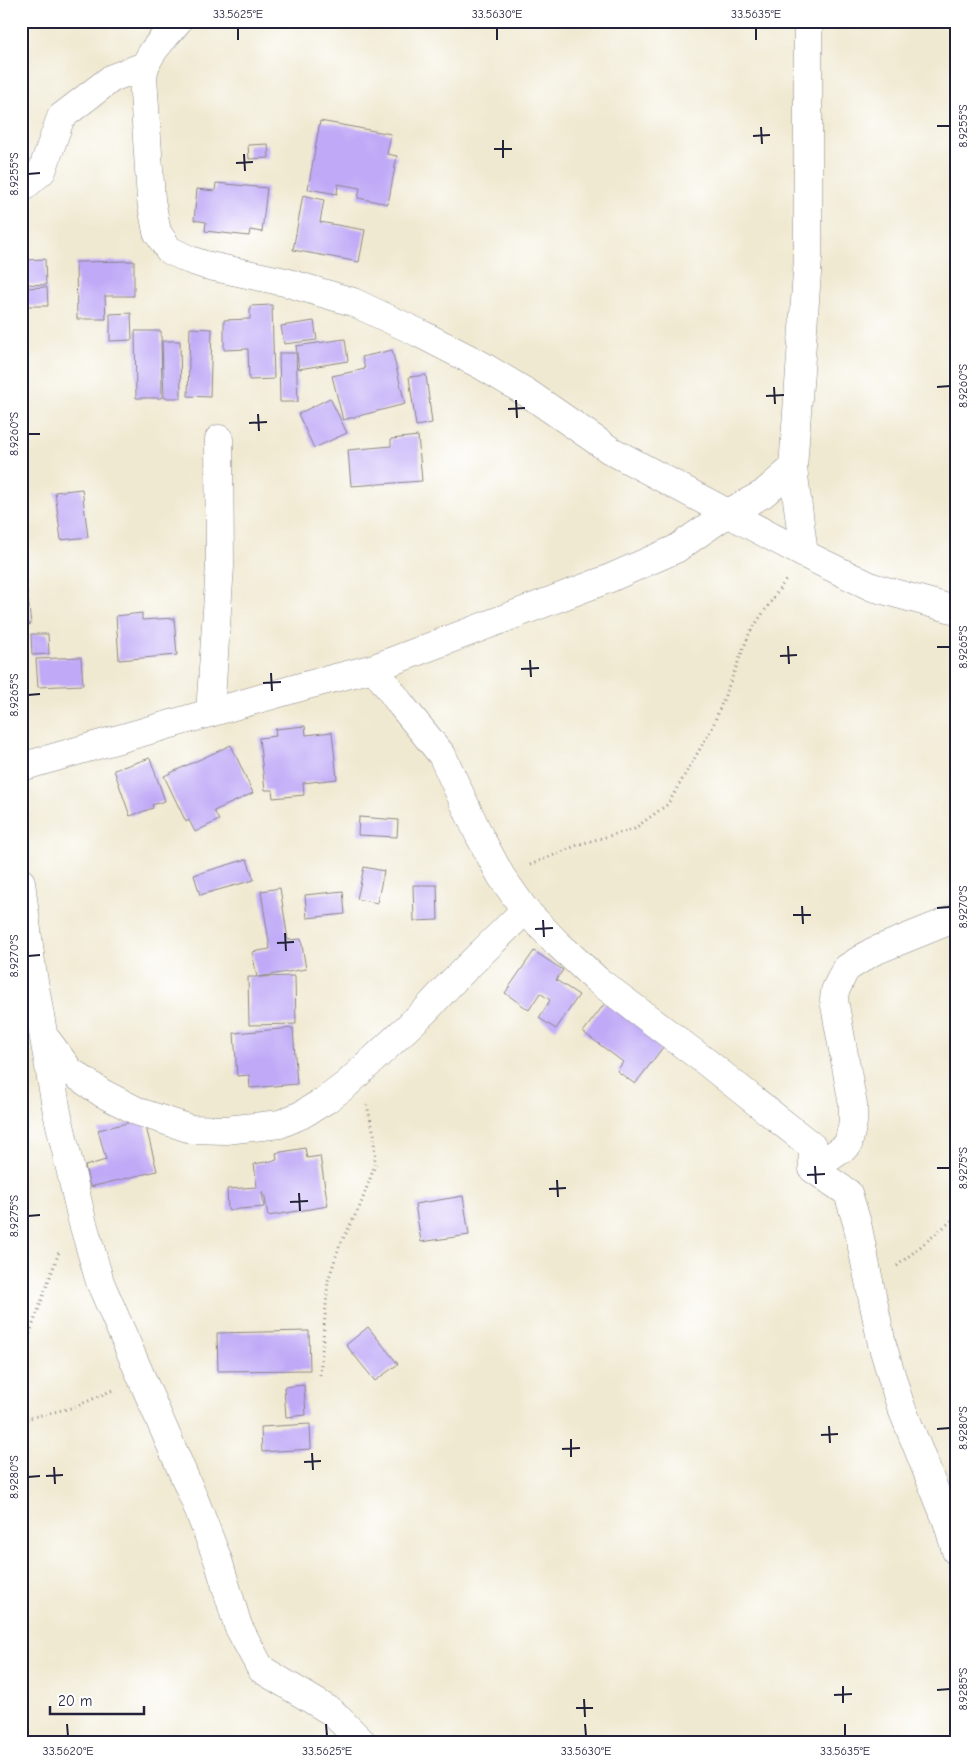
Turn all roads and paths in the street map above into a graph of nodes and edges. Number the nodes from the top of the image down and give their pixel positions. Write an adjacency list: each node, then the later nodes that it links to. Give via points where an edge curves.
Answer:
1 (178, 21): 3 (street)
2 (808, 21): 6 (street, via 808,259)
3 (144, 66): 4 (street, via 112,78 61,117 42,171); 7 (street, via 151,200 157,232 169,250 198,262 353,302 419,333 529,394 610,450)
4 (21, 189)
5 (219, 439): 11 (street, via 220,566)
6 (793, 468): 7 (street, via 762,494); 8 (street)
7 (728, 513): 8 (street); 10 (street, via 676,549 608,579)
8 (804, 554): 9 (street, via 872,587); 13 (path, via 750,632 712,728 668,804 634,829 580,844)
9 (956, 610)
10 (374, 668): 11 (street); 13 (street, via 442,755)
11 (210, 713): 12 (street)
12 (21, 767)
13 (501, 876): 15 (street)
14 (21, 882): 17 (street)
15 (525, 910): 18 (street); 19 (street, via 556,944 597,980 813,1147)
16 (956, 918): 19 (street, via 872,952 843,974 834,1000 854,1122 848,1145)
17 (43, 1034): 18 (street, via 70,1071 86,1083 140,1112 191,1129 226,1130 280,1124 326,1100); 21 (street)
18 (359, 1073): 23 (path, via 374,1134 375,1164 328,1281)
19 (813, 1169): 22 (street, via 848,1193)
20 (956, 1217): 22 (path)
21 (82, 1220): 24 (street, via 100,1282); 25 (path, via 64,1236 28,1338)
22 (869, 1289): 29 (street, via 900,1404)
23 (320, 1375)
24 (140, 1378): 26 (path, via 75,1408); 30 (street, via 211,1544 238,1626 261,1669 332,1712)
25 (21, 1403)
26 (27, 1419): 27 (path); 28 (path)
27 (21, 1420)
28 (21, 1459)
29 (956, 1551)
30 (362, 1743)

